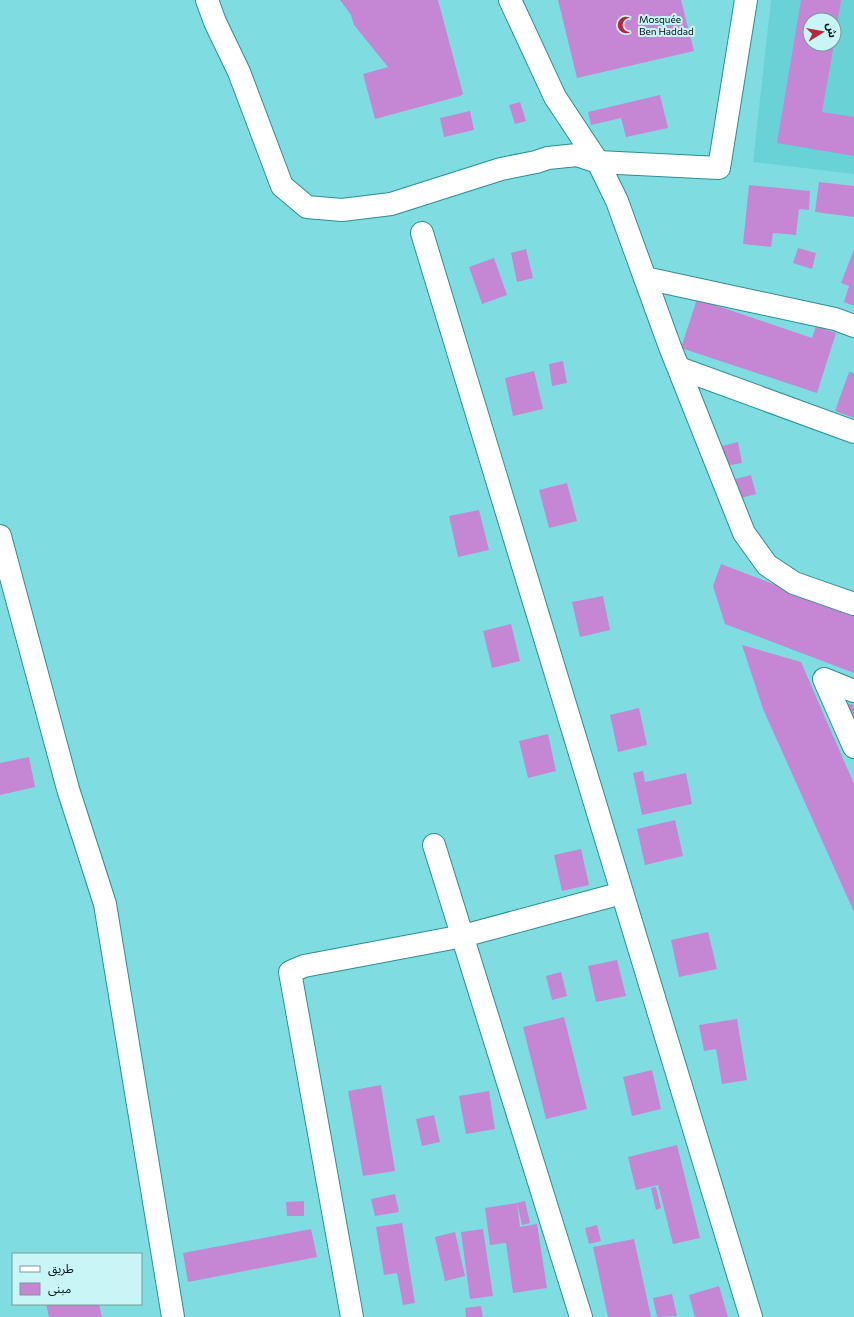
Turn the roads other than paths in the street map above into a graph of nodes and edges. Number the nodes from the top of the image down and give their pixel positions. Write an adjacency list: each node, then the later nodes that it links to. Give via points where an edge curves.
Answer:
1 (207, 0): 4 (street, via 239,72 282,186 307,207 342,210 391,204 501,169 548,158 577,156)
2 (510, 0): 4 (street, via 555,97)
3 (746, 0): 4 (street, via 719,168)
4 (598, 162): 6 (street, via 617,201)
5 (422, 233): 15 (street)
6 (645, 278): 7 (street, via 835,319); 8 (street)
7 (854, 326)
8 (679, 368): 9 (street); 11 (street, via 744,533 766,565 794,583)
9 (854, 432)
10 (0, 536): 17 (street, via 68,789 105,904)
11 (854, 604)
12 (854, 691): 13 (street, via 824,679)
13 (854, 747)
14 (434, 844): 16 (street)
15 (622, 893): 16 (street); 20 (street)
16 (463, 936): 18 (street, via 304,966 290,972); 19 (street)
17 (174, 1317)
18 (352, 1317)
19 (581, 1317)
20 (751, 1317)

